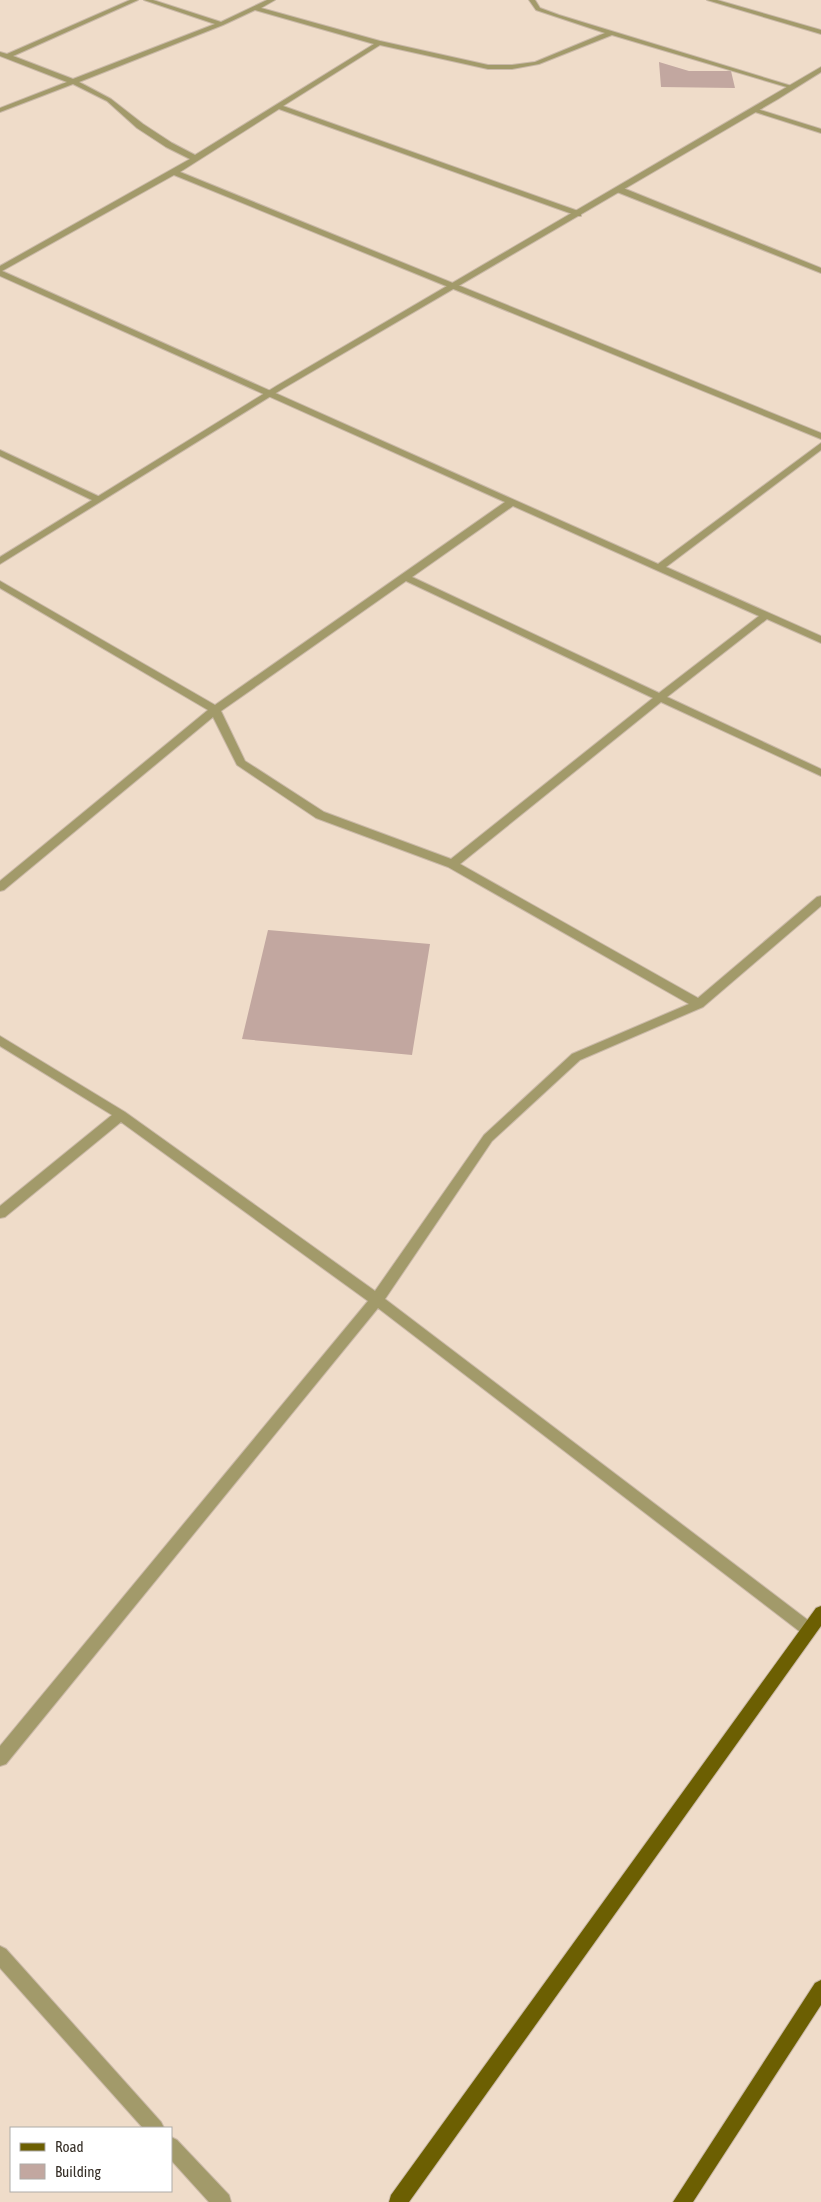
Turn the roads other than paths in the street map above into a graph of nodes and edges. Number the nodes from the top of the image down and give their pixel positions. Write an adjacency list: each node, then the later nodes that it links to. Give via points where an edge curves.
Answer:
1 (135, 0): 12 (street)
2 (147, 0): 7 (street)
3 (272, 0): 6 (street)
4 (532, 0): 9 (street, via 538,9)
5 (710, 0): 8 (street)
6 (254, 8): 7 (street); 10 (street)
7 (221, 24): 14 (street)
8 (821, 32)
9 (610, 33): 10 (street, via 537,63 505,68); 15 (street)
10 (379, 43): 16 (street)
11 (0, 54): 12 (street)
12 (8, 56): 14 (street)
13 (821, 69): 15 (street)
14 (74, 82): 17 (street); 20 (street, via 109,100 140,126)
15 (792, 87): 18 (street)
16 (279, 106): 20 (street); 23 (street)
17 (0, 110)
18 (754, 110): 19 (street); 22 (street)
19 (821, 132)
20 (195, 158): 21 (street)
21 (174, 172): 24 (street); 27 (street)
22 (620, 190): 23 (street); 25 (street)
23 (578, 214): 27 (street)
24 (0, 269)
25 (821, 271)
26 (0, 273): 28 (street)
27 (452, 285): 28 (street); 29 (street)
28 (271, 392): 32 (street); 33 (street)
29 (821, 436)
30 (821, 446): 35 (street)
31 (0, 453): 32 (street)
32 (97, 499): 34 (street)
33 (512, 502): 35 (street); 36 (street)
34 (0, 561)
35 (660, 567): 38 (street)
36 (405, 577): 40 (street); 41 (street)
37 (0, 584): 41 (street)
38 (766, 615): 39 (street); 40 (street)
39 (821, 640)
40 (660, 697): 42 (street); 43 (street)
41 (215, 710): 43 (street, via 241,763 320,815); 44 (street)
42 (821, 773)
43 (452, 864): 46 (street)
44 (0, 887)
45 (821, 900): 46 (street)
46 (699, 1004): 50 (street, via 576,1057 488,1138)
47 (0, 1040): 48 (street)
48 (121, 1115): 49 (street); 50 (street)
49 (0, 1213)
50 (377, 1300): 52 (street); 53 (street)
51 (821, 1613): 52 (main road)
52 (808, 1629): 59 (main road)
53 (0, 1758)
54 (0, 1955): 56 (street)
55 (821, 1989): 60 (main road)
56 (155, 2127)
57 (172, 2147): 58 (street)
58 (222, 2202)
59 (398, 2202)
60 (682, 2202)

